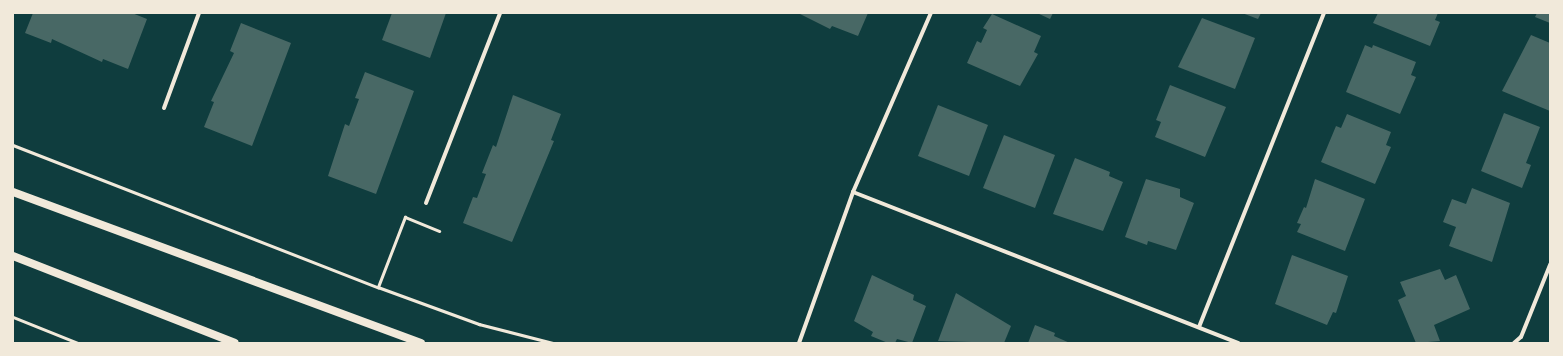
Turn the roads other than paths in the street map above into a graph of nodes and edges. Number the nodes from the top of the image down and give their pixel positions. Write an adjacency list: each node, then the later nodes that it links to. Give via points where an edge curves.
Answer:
1 (199, 13): 5 (street)
2 (500, 13): 8 (street)
3 (931, 13): 7 (street)
4 (1324, 13): 11 (street)
5 (164, 108)
6 (13, 192): 13 (main road)
7 (853, 192): 11 (street); 14 (street)
8 (426, 203)
9 (13, 256): 12 (main road)
10 (1550, 265): 16 (street, via 1521,337)
11 (1199, 327): 15 (street)
12 (235, 343)
13 (421, 343)
14 (799, 343)
15 (1239, 343)
16 (1514, 343)

